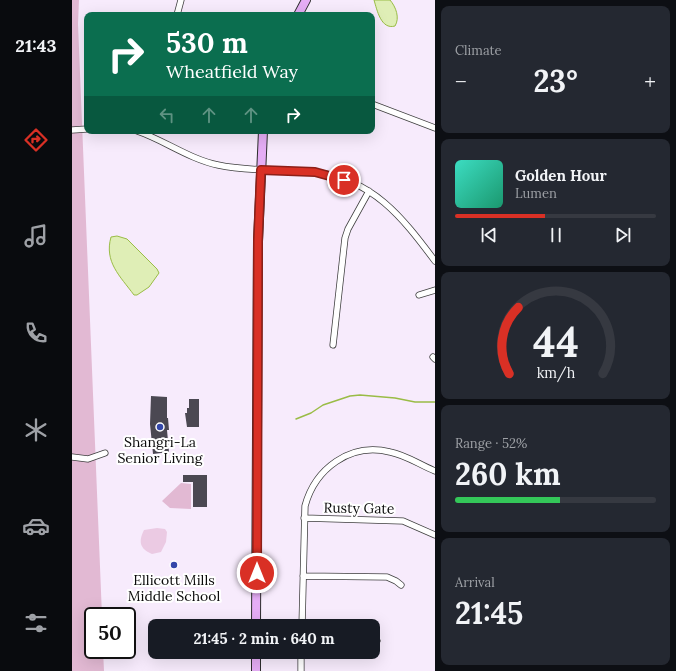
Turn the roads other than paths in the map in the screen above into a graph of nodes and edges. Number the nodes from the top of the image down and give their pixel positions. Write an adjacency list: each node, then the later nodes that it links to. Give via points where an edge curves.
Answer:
1 (181, 0): 3 (street)
2 (306, 0): 4 (main road)
3 (177, 12)
4 (300, 12)
5 (375, 105): 6 (street)
6 (435, 128)
7 (84, 129): 8 (street)
8 (72, 130)
9 (144, 134): 11 (street, via 210,163)
10 (263, 134): 11 (main road)
11 (261, 170): 12 (street, via 315,172); 24 (main road, via 258,241)
12 (369, 191): 13 (street, via 395,211); 16 (street, via 344,238)
13 (435, 260)
14 (435, 290): 15 (street)
15 (419, 295)
16 (332, 346)
17 (105, 453): 18 (street, via 88,459)
18 (72, 457)
19 (435, 471): 20 (street, via 390,452 368,449 346,455 328,467 314,482 307,498)
20 (304, 518): 21 (street, Rusty Gate, via 403,521); 22 (street)
21 (435, 535)
22 (303, 576): 23 (street, via 387,578); 25 (street)
23 (401, 585)
24 (256, 619)
25 (302, 619)
26 (256, 659): 28 (main road)
27 (301, 659): 29 (street)
28 (256, 671)
29 (301, 671)

